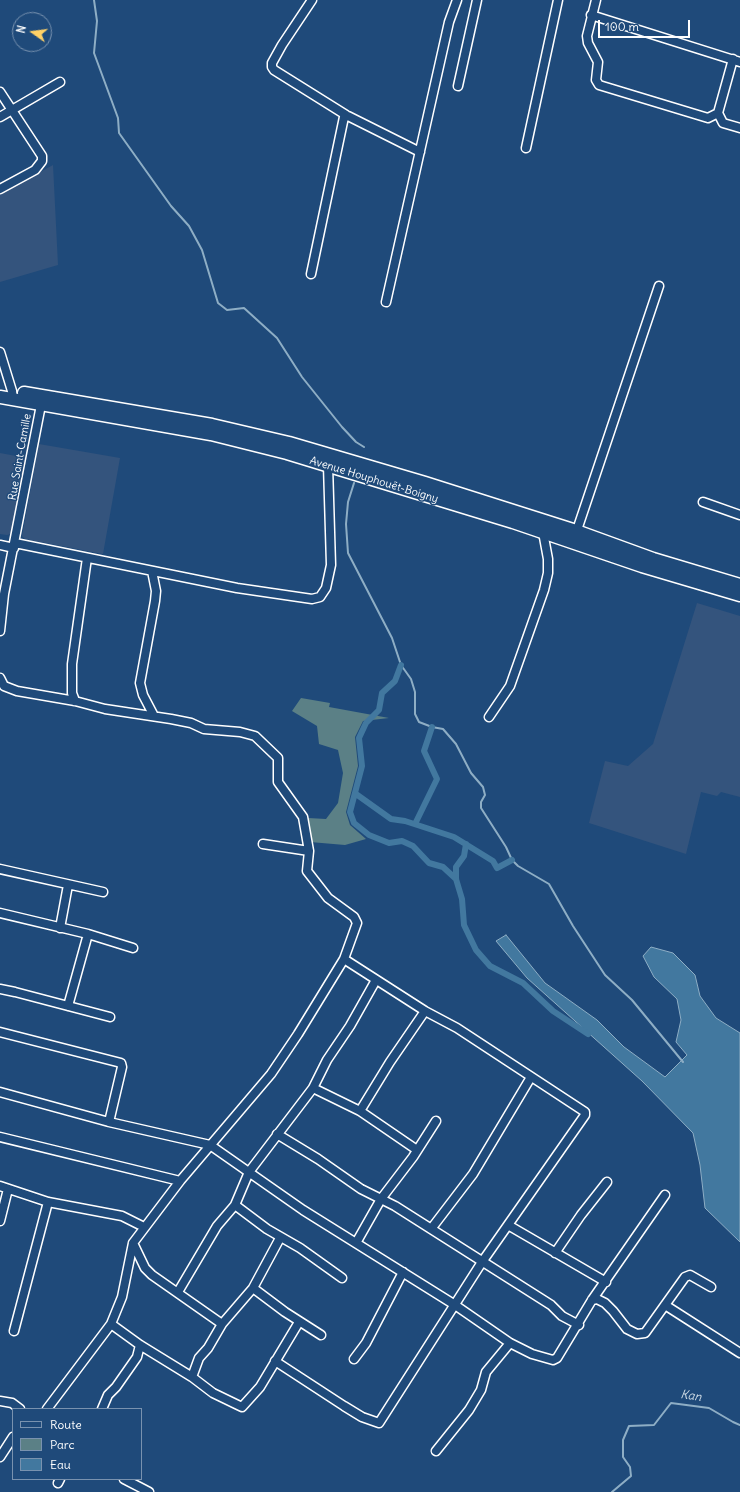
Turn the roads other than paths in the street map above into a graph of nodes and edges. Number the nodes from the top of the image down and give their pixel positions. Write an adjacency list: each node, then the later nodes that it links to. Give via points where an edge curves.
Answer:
1 (312, 0): 13 (street, via 282,45 272,67)
2 (457, 0): 17 (street, via 449,22)
3 (477, 0): 9 (street)
4 (558, 0): 16 (street)
5 (596, 0): 6 (street)
6 (591, 15): 7 (street); 12 (street, via 587,36 598,62 596,80 599,85 708,118)
7 (736, 60): 12 (street)
8 (60, 82): 11 (street)
9 (458, 86)
10 (0, 92): 11 (street)
11 (11, 110): 14 (street); 18 (street, via 42,156 42,161 35,170)
12 (718, 113): 15 (street, via 723,123)
13 (346, 116): 17 (street); 19 (street)
14 (0, 117)
15 (740, 128)
16 (526, 148)
17 (420, 152): 21 (street)
18 (0, 189)
19 (311, 274)
20 (659, 286): 31 (street)
21 (386, 302)
22 (0, 352): 24 (street)
23 (0, 389): 24 (highway, Avenue Houphouët-Boigny)
24 (13, 396): 25 (highway, Avenue Houphouët-Boigny); 26 (highway, Avenue Houphouët-Boigny); 31 (highway, Avenue Houphouët-Boigny, via 212,425 289,443 425,483)
25 (0, 397)
26 (41, 405): 27 (highway, Avenue Houphouët-Boigny, via 211,434); 33 (street, Rue Saint-Camille)
27 (328, 465): 30 (highway, Avenue Houphouët-Boigny); 35 (street, via 331,565 326,588 320,597 312,599 237,588)
28 (703, 502): 29 (street)
29 (740, 514)
30 (543, 532): 31 (highway, Avenue Houphouët-Boigny); 43 (street, via 548,559 544,590 510,686)
31 (574, 537): 36 (highway, Avenue Houphouët-Boigny); 38 (highway, Avenue Houphouët-Boigny, via 642,566)
32 (0, 545): 33 (street)
33 (15, 546): 34 (street); 37 (street, Rue Saint-Camille)
34 (87, 558): 35 (street); 41 (street, via 72,664 72,693)
35 (152, 571): 42 (street, via 156,591 155,602 140,683)
36 (740, 585)
37 (2, 593): 39 (street, Rue Saint-Camille)
38 (740, 595)
39 (0, 631)
40 (0, 678): 41 (street, via 4,686 17,691)
41 (75, 701): 42 (street, via 105,709)
42 (154, 716): 45 (street, via 191,723 204,729 255,736 275,754 279,763 278,782 303,816)
43 (489, 717)
44 (262, 844): 45 (street)
45 (309, 851): 53 (street, via 307,871 328,898 354,917 357,923)
46 (0, 869): 47 (street)
47 (68, 885): 48 (street); 50 (street)
48 (103, 892)
49 (0, 913): 50 (street)
50 (60, 928): 51 (street)
51 (88, 934): 52 (street); 56 (street)
52 (133, 948)
53 (344, 959): 54 (street); 68 (street, via 271,1074)
54 (376, 980): 57 (street); 61 (street, via 327,1060)
55 (0, 990): 56 (street)
56 (68, 1006): 58 (street)
57 (425, 1011): 60 (street, via 457,1028); 63 (street)
58 (110, 1017)
59 (0, 1032): 65 (street, via 121,1063)
60 (532, 1077): 79 (street, via 585,1114); 81 (street, via 473,1174)
61 (313, 1088): 63 (street); 66 (street)
62 (0, 1092): 65 (street)
63 (360, 1111): 69 (street)
64 (436, 1121): 69 (street)
65 (109, 1122): 68 (street)
66 (278, 1134): 70 (street); 75 (street, via 318,1158 361,1189)
67 (0, 1136): 71 (street)
68 (210, 1145): 70 (street); 71 (street)
69 (417, 1150): 75 (street)
70 (249, 1172): 77 (street); 84 (street)
71 (180, 1181): 80 (street)
72 (607, 1182): 85 (street)
73 (4, 1187): 76 (street); 78 (street)
74 (666, 1195): 89 (street)
75 (381, 1199): 81 (street); 84 (street)
76 (48, 1202): 80 (street, via 122,1216); 100 (street)
77 (235, 1204): 82 (street); 92 (street, via 217,1226)
78 (0, 1221)
79 (508, 1225): 85 (street); 86 (street)
80 (144, 1227): 83 (street)
81 (431, 1229): 86 (street)
82 (280, 1238): 88 (street, via 300,1248); 91 (street)
83 (133, 1243): 92 (street, via 145,1268); 97 (street, via 122,1297)
84 (356, 1243): 87 (street)
85 (555, 1253): 89 (street)
86 (482, 1262): 94 (street); 99 (street)
87 (403, 1272): 94 (street); 105 (street, via 366,1342)
88 (342, 1278)
89 (606, 1282): 93 (street)
90 (711, 1287): 95 (street, via 690,1275 685,1277)
91 (253, 1288): 96 (street); 98 (street)
92 (178, 1292): 98 (street)
93 (592, 1300): 95 (street, via 597,1299 604,1303 627,1329 637,1334 645,1333); 99 (street)
94 (455, 1305): 102 (street); 106 (street, via 379,1423 344,1406)
95 (665, 1305): 104 (street)
96 (299, 1322): 101 (street); 106 (street)
97 (110, 1324): 103 (street); 110 (street)
98 (222, 1324): 107 (street, via 199,1358)
99 (579, 1325): 102 (street, via 557,1358 553,1360 532,1354)
100 (14, 1331)
101 (321, 1335)
102 (510, 1343): 113 (street, via 486,1372 481,1390 469,1410)
103 (140, 1346): 107 (street); 111 (street, via 137,1357 108,1395)
104 (740, 1353)
105 (354, 1359)
106 (275, 1361): 107 (street, via 260,1387 242,1407 213,1393)
107 (192, 1377)
108 (0, 1400): 109 (street)
109 (19, 1408)
110 (48, 1408)
111 (102, 1408)
112 (12, 1439): 114 (street)
113 (436, 1451)
114 (0, 1457)
115 (126, 1480): 116 (street)
116 (149, 1492)

